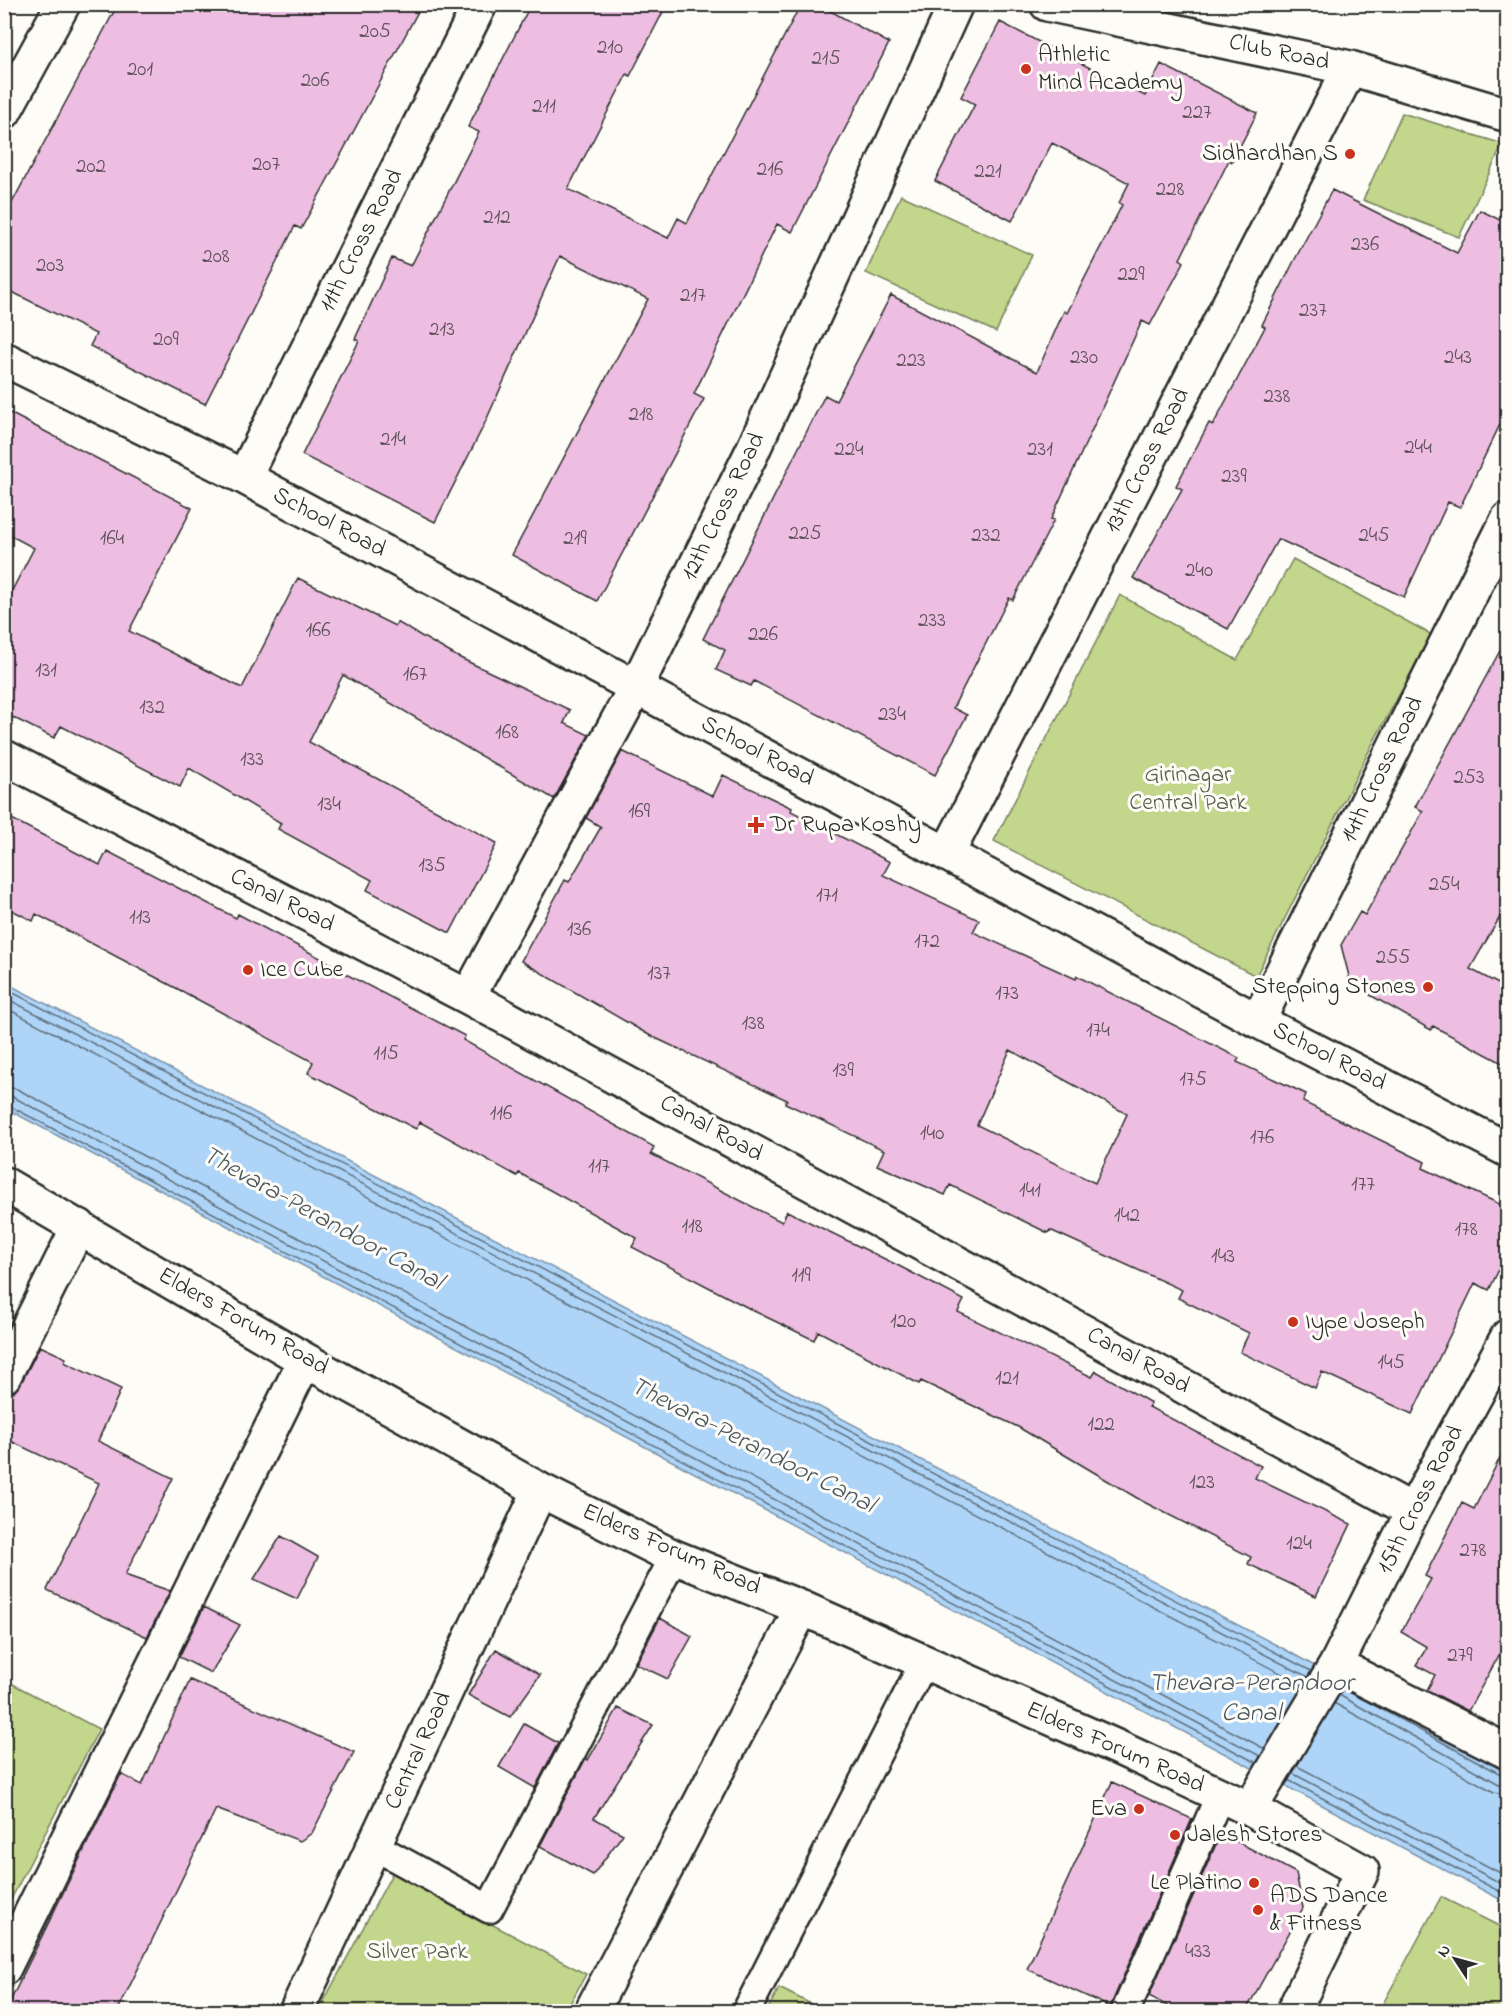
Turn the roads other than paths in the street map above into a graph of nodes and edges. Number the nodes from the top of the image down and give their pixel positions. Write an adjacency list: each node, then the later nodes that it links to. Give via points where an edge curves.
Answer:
1 (63, 4): 6 (street)
2 (480, 4): 9 (street, 11th Cross Road)
3 (956, 4): 11 (street, 12th Cross Road, via 752,452)
4 (1047, 4): 5 (street, Club Road)
5 (1350, 68): 7 (street, Club Road); 13 (street, 13th Cross Road)
6 (4, 112)
7 (1508, 115)
8 (4, 359): 9 (street, School Road)
9 (244, 477): 11 (street, School Road)
10 (1508, 519): 15 (street, 14th Cross Road)
11 (636, 687): 13 (street, School Road); 14 (street, 12th Cross Road)
12 (4, 757): 14 (street, Canal Road)
13 (947, 854): 15 (street, School Road)
14 (468, 997): 23 (street, Canal Road)
15 (1258, 1021): 16 (street, School Road)
16 (1508, 1150)
17 (4, 1184): 18 (street, Elders Forum Road)
18 (79, 1226): 20 (street, Elders Forum Road); 21 (street)
19 (1508, 1336): 23 (street, 15th Cross Road)
20 (305, 1360): 22 (street, Elders Forum Road); 32 (street)
21 (4, 1376)
22 (540, 1490): 24 (street, Elders Forum Road); 31 (street, Central Road)
23 (1413, 1511): 27 (street, 15th Cross Road)
24 (674, 1557): 25 (street, Elders Forum Road); 31 (lane, via 489,1909)
25 (802, 1608): 26 (street, Elders Forum Road); 34 (street)
26 (924, 1662): 29 (street, Elders Forum Road); 35 (lane)
27 (1336, 1665): 28 (street); 30 (street, 15th Cross Road)
28 (1508, 1752)
29 (1220, 1795): 30 (street, Elders Forum Road); 36 (lane)
30 (1250, 1809): 37 (street, Elders Forum Road, via 1362,1870)
31 (374, 1846): 33 (street, Central Road)
32 (4, 1968)
33 (296, 2012)
34 (591, 2012)
35 (746, 2012)
36 (1125, 2012)
37 (1293, 2012)

